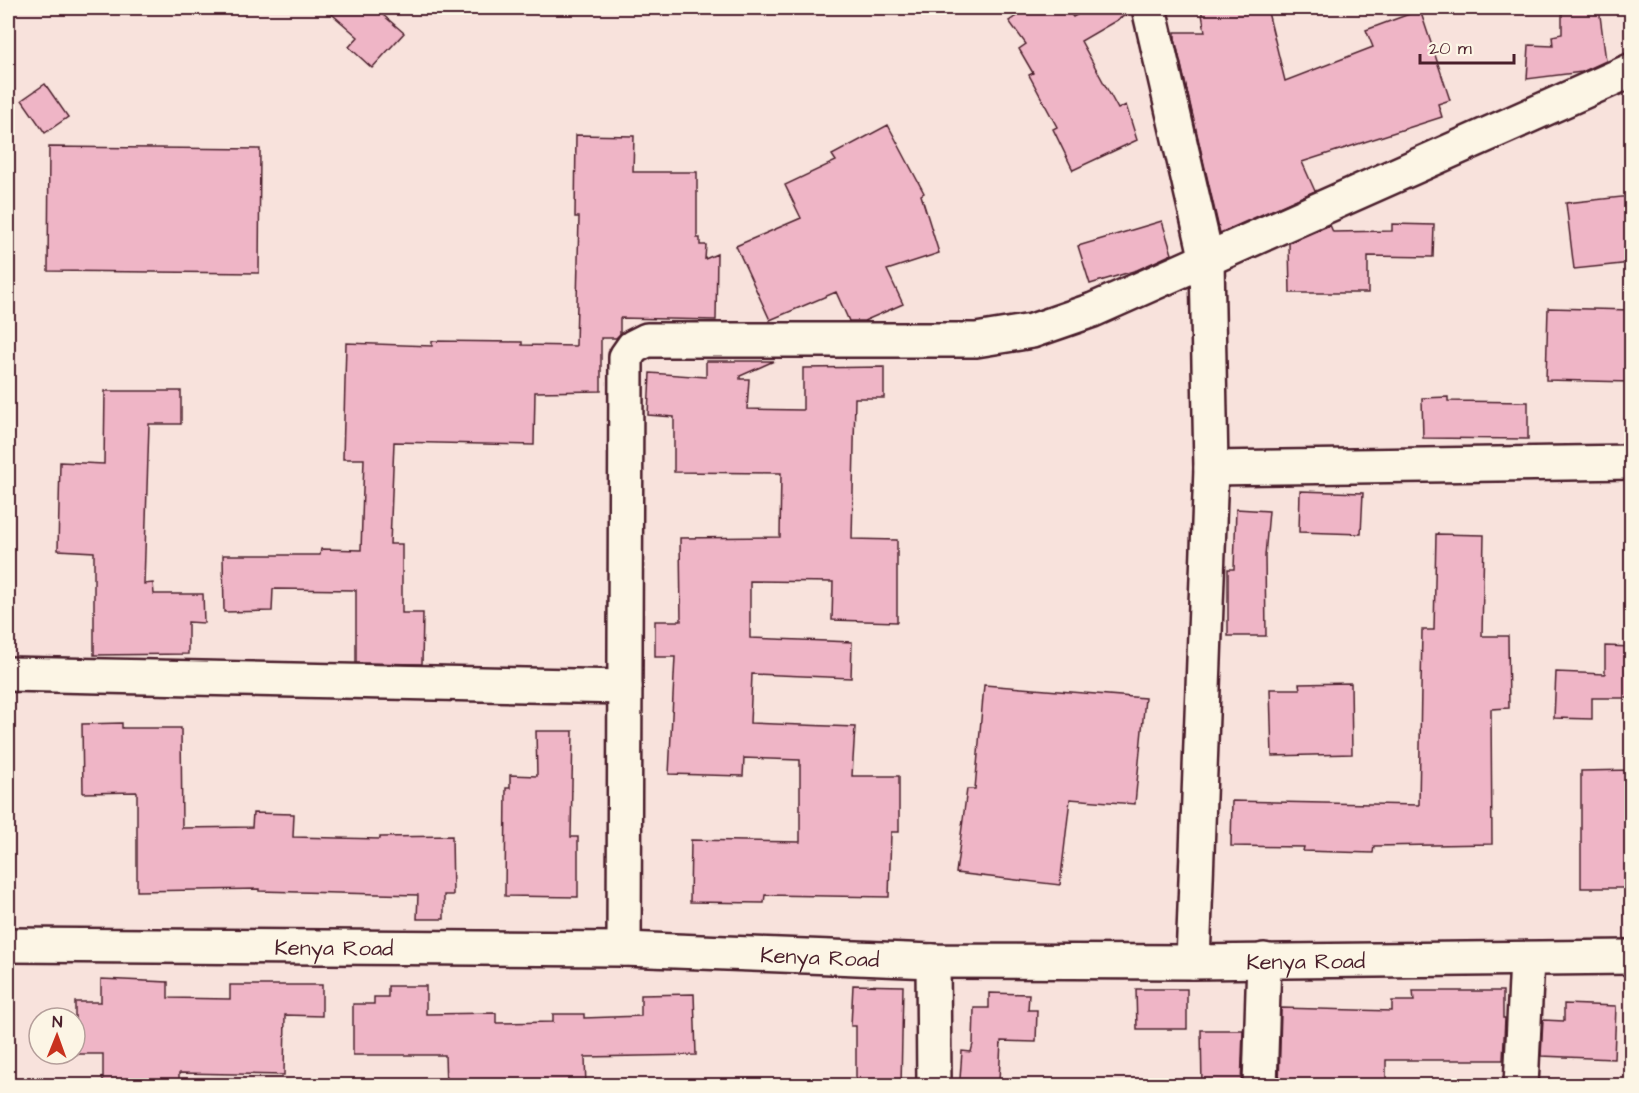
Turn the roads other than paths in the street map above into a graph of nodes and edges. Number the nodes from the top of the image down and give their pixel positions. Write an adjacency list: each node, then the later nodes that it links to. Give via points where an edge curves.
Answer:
1 (1149, 8): 3 (street)
2 (1632, 70): 3 (street)
3 (1207, 260): 5 (street); 7 (street, via 1093,310 1032,331 976,340 647,340 633,347 626,357)
4 (1632, 462): 5 (street)
5 (1211, 468): 14 (street)
6 (8, 674): 7 (street)
7 (625, 687): 9 (street)
8 (8, 945): 9 (street, Kenya Road)
9 (624, 949): 13 (street, Kenya Road)
10 (1632, 957): 11 (street, Kenya Road)
11 (1527, 959): 12 (street, Kenya Road); 17 (street)
12 (1264, 960): 14 (street, Kenya Road); 16 (street)
13 (933, 961): 14 (street, Kenya Road); 15 (street)
14 (1193, 962)
15 (934, 1086)
16 (1260, 1086)
17 (1521, 1086)

